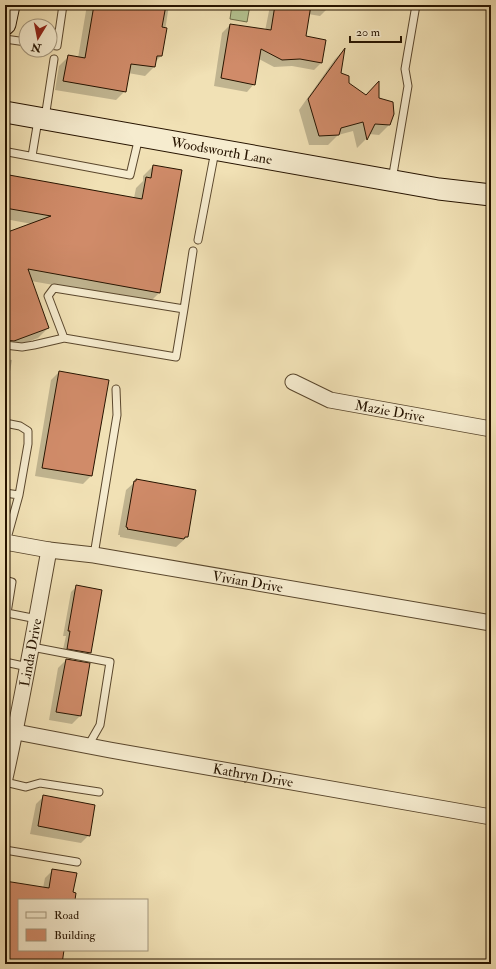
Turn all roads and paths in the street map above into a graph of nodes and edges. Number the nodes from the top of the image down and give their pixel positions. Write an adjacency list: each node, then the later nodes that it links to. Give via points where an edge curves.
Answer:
1 (9, 5): 4 (street)
2 (63, 5): 6 (lane)
3 (416, 5): 15 (lane, via 405,69 408,86)
4 (5, 24)
5 (5, 39): 7 (lane)
6 (58, 39)
7 (18, 41)
8 (54, 59): 10 (lane)
9 (5, 112): 10 (street, Woodsworth Lane)
10 (42, 119): 11 (street, Woodsworth Lane); 14 (lane)
11 (140, 136): 12 (street, Woodsworth Lane); 14 (lane, via 130,175)
12 (216, 149): 15 (street, Woodsworth Lane); 19 (lane)
13 (8, 152): 14 (lane)
14 (32, 156)
15 (392, 180): 16 (street, Woodsworth Lane)
16 (438, 189): 17 (street, Woodsworth Lane); 18 (street, Woodsworth Lane)
17 (491, 195)
18 (491, 210)
19 (198, 240)
20 (193, 251): 21 (lane)
21 (184, 309): 22 (lane, via 176,358); 22 (lane, via 54,288 48,296)
22 (64, 338): 23 (lane, via 22,347)
23 (5, 345)
24 (293, 382): 27 (street, Mazie Drive, via 330,400)
25 (116, 389): 32 (lane, via 116,415)
26 (5, 423): 29 (lane, via 20,426 28,431)
27 (491, 429)
28 (5, 493): 29 (lane)
29 (19, 496): 30 (lane)
30 (6, 542): 31 (street, Vivian Drive)
31 (49, 550): 32 (street, Vivian Drive); 34 (street, Linda Drive)
32 (94, 555): 35 (street, Vivian Drive)
33 (5, 580): 34 (lane, via 12,582 7,613)
34 (37, 619): 36 (street, Linda Drive)
35 (491, 623)
36 (32, 647): 38 (street, Linda Drive); 40 (lane, via 110,662 100,725)
37 (5, 663): 38 (lane)
38 (28, 667): 39 (street, Linda Drive)
39 (16, 732): 40 (street, Kathryn Drive); 41 (street, Linda Drive)
40 (88, 746): 44 (street, Kathryn Drive)
41 (5, 778)
42 (5, 782): 43 (lane, via 26,787 40,783)
43 (99, 792)
44 (491, 817)
45 (5, 850): 46 (lane)
46 (77, 862)

